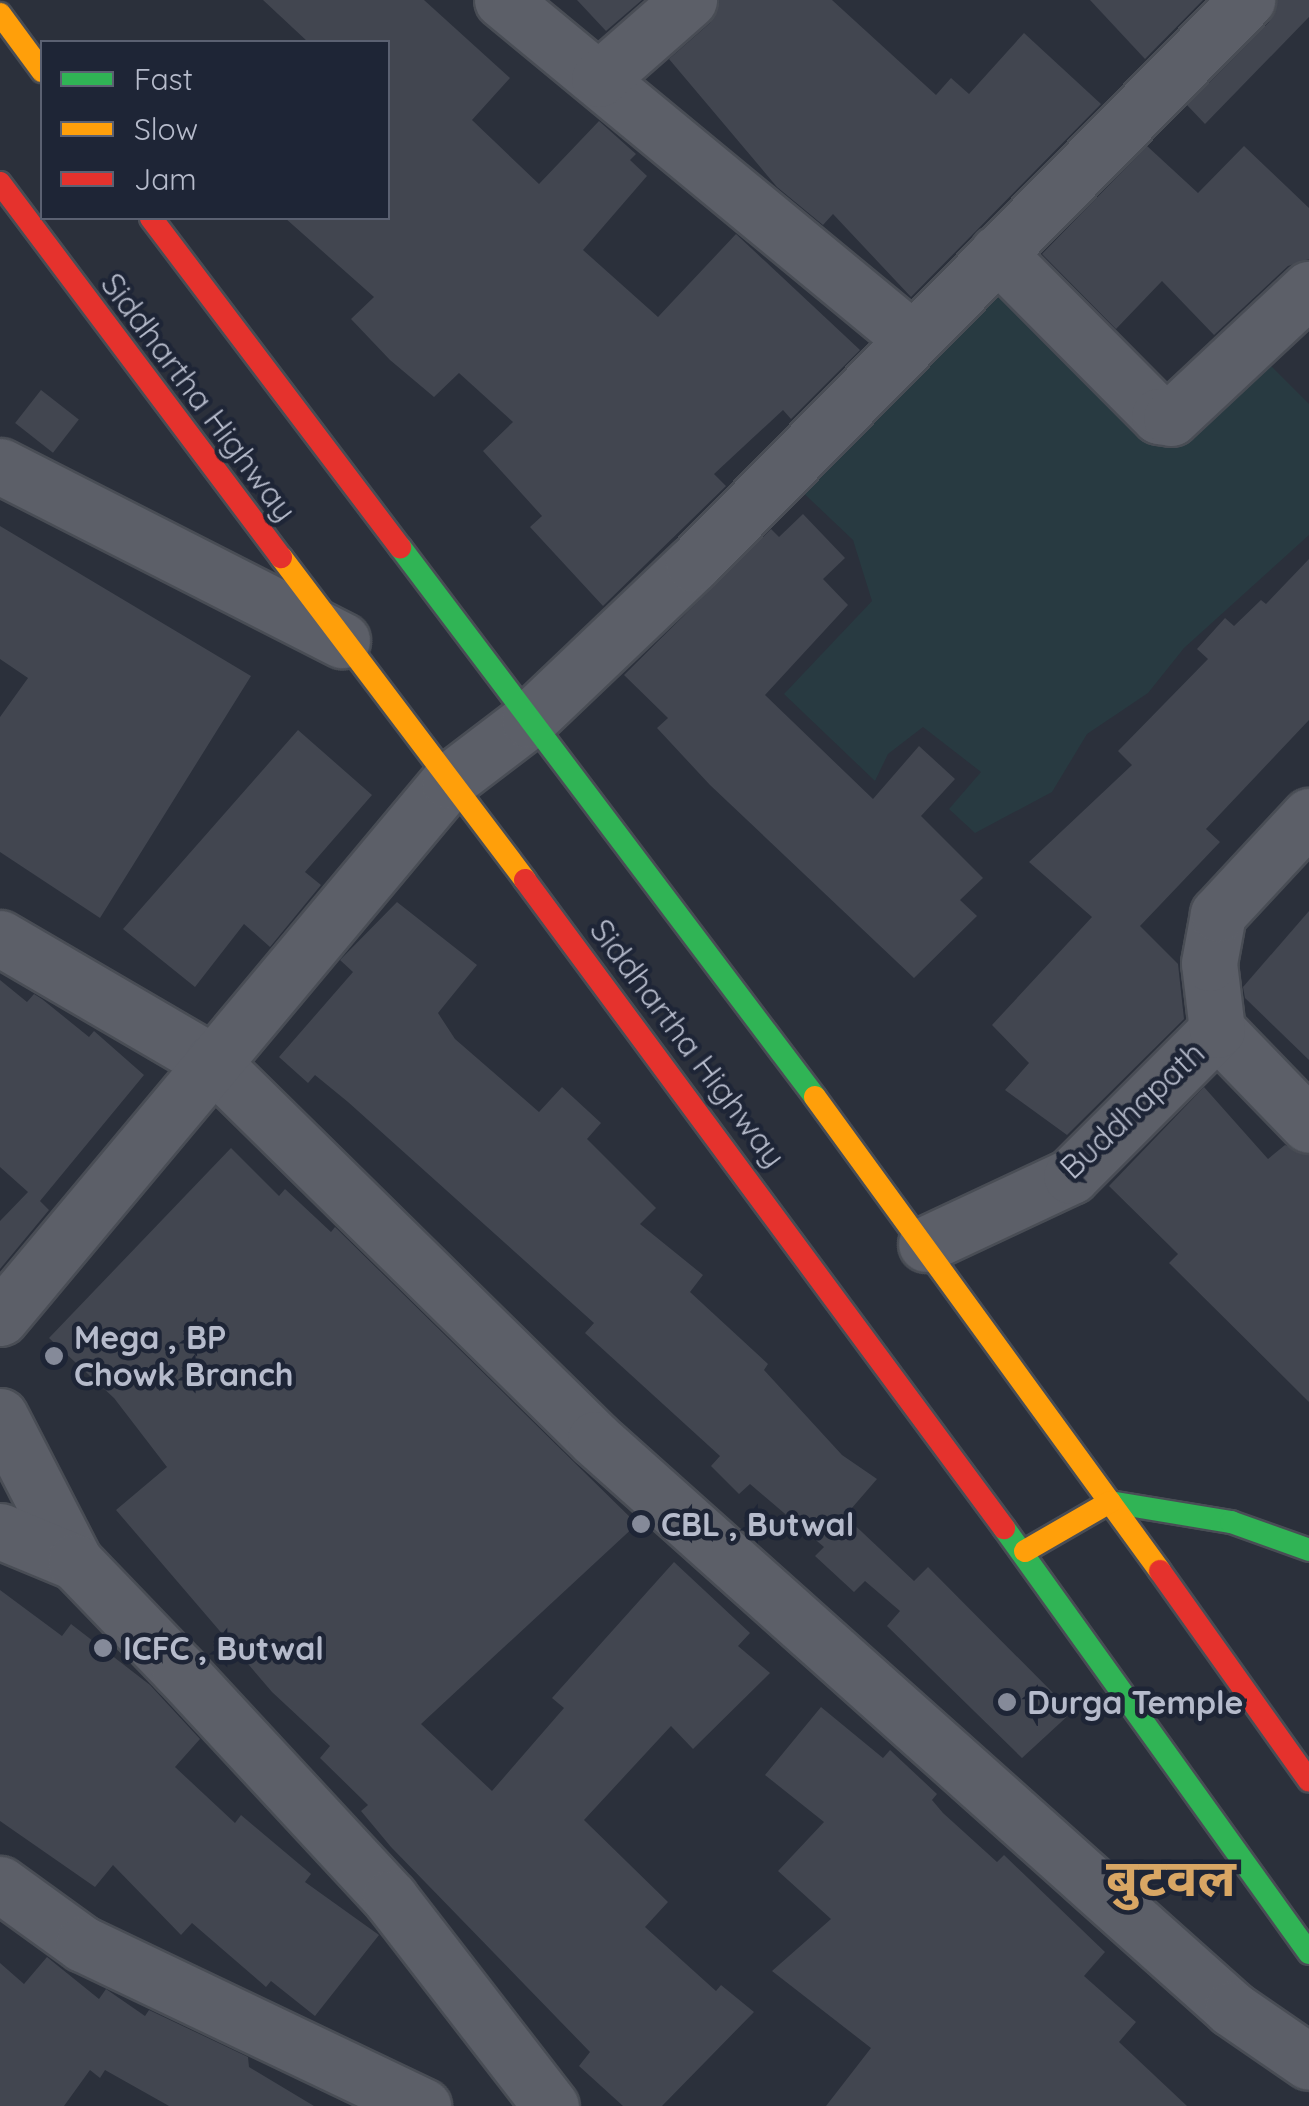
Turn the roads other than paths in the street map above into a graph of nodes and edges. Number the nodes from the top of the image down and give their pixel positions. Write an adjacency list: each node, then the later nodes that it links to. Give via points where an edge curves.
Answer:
1 (502, 0): 6 (street)
2 (689, 0): 6 (street)
3 (1247, 0): 9 (street)
4 (0, 14): 5 (main road)
5 (40, 69)
6 (599, 79): 11 (street)
7 (0, 183): 13 (main road, Siddhartha Highway)
8 (153, 220): 14 (main road)
9 (997, 253): 10 (street, via 1159,416 1171,418); 11 (street)
10 (1309, 289)
11 (912, 339): 14 (street)
12 (0, 466): 13 (street)
13 (342, 640): 15 (main road, Siddhartha Highway)
14 (530, 720): 15 (street); 21 (main road)
15 (449, 782): 19 (street); 27 (main road, Siddhartha Highway)
16 (1309, 816): 18 (street, Buddhapath, via 1218,914 1209,963)
17 (0, 938): 19 (street)
18 (1217, 1030): 20 (street); 21 (street, Buddhapath, via 1071,1176)
19 (212, 1062): 22 (street); 32 (street, via 595,1439 1232,2009)
20 (1309, 1125)
21 (926, 1244): 24 (main road)
22 (0, 1318)
23 (0, 1416): 28 (street)
24 (1110, 1502): 26 (main road, via 1231,1522); 27 (main road); 29 (main road)
25 (0, 1531): 28 (street)
26 (1309, 1550)
27 (1025, 1551): 31 (main road, Siddhartha Highway)
28 (74, 1562): 34 (street, via 390,1898)
29 (1309, 1780)
30 (0, 1884): 33 (street, via 83,1944)
31 (1309, 1952)
32 (1309, 2062)
33 (423, 2106)
34 (551, 2106)

